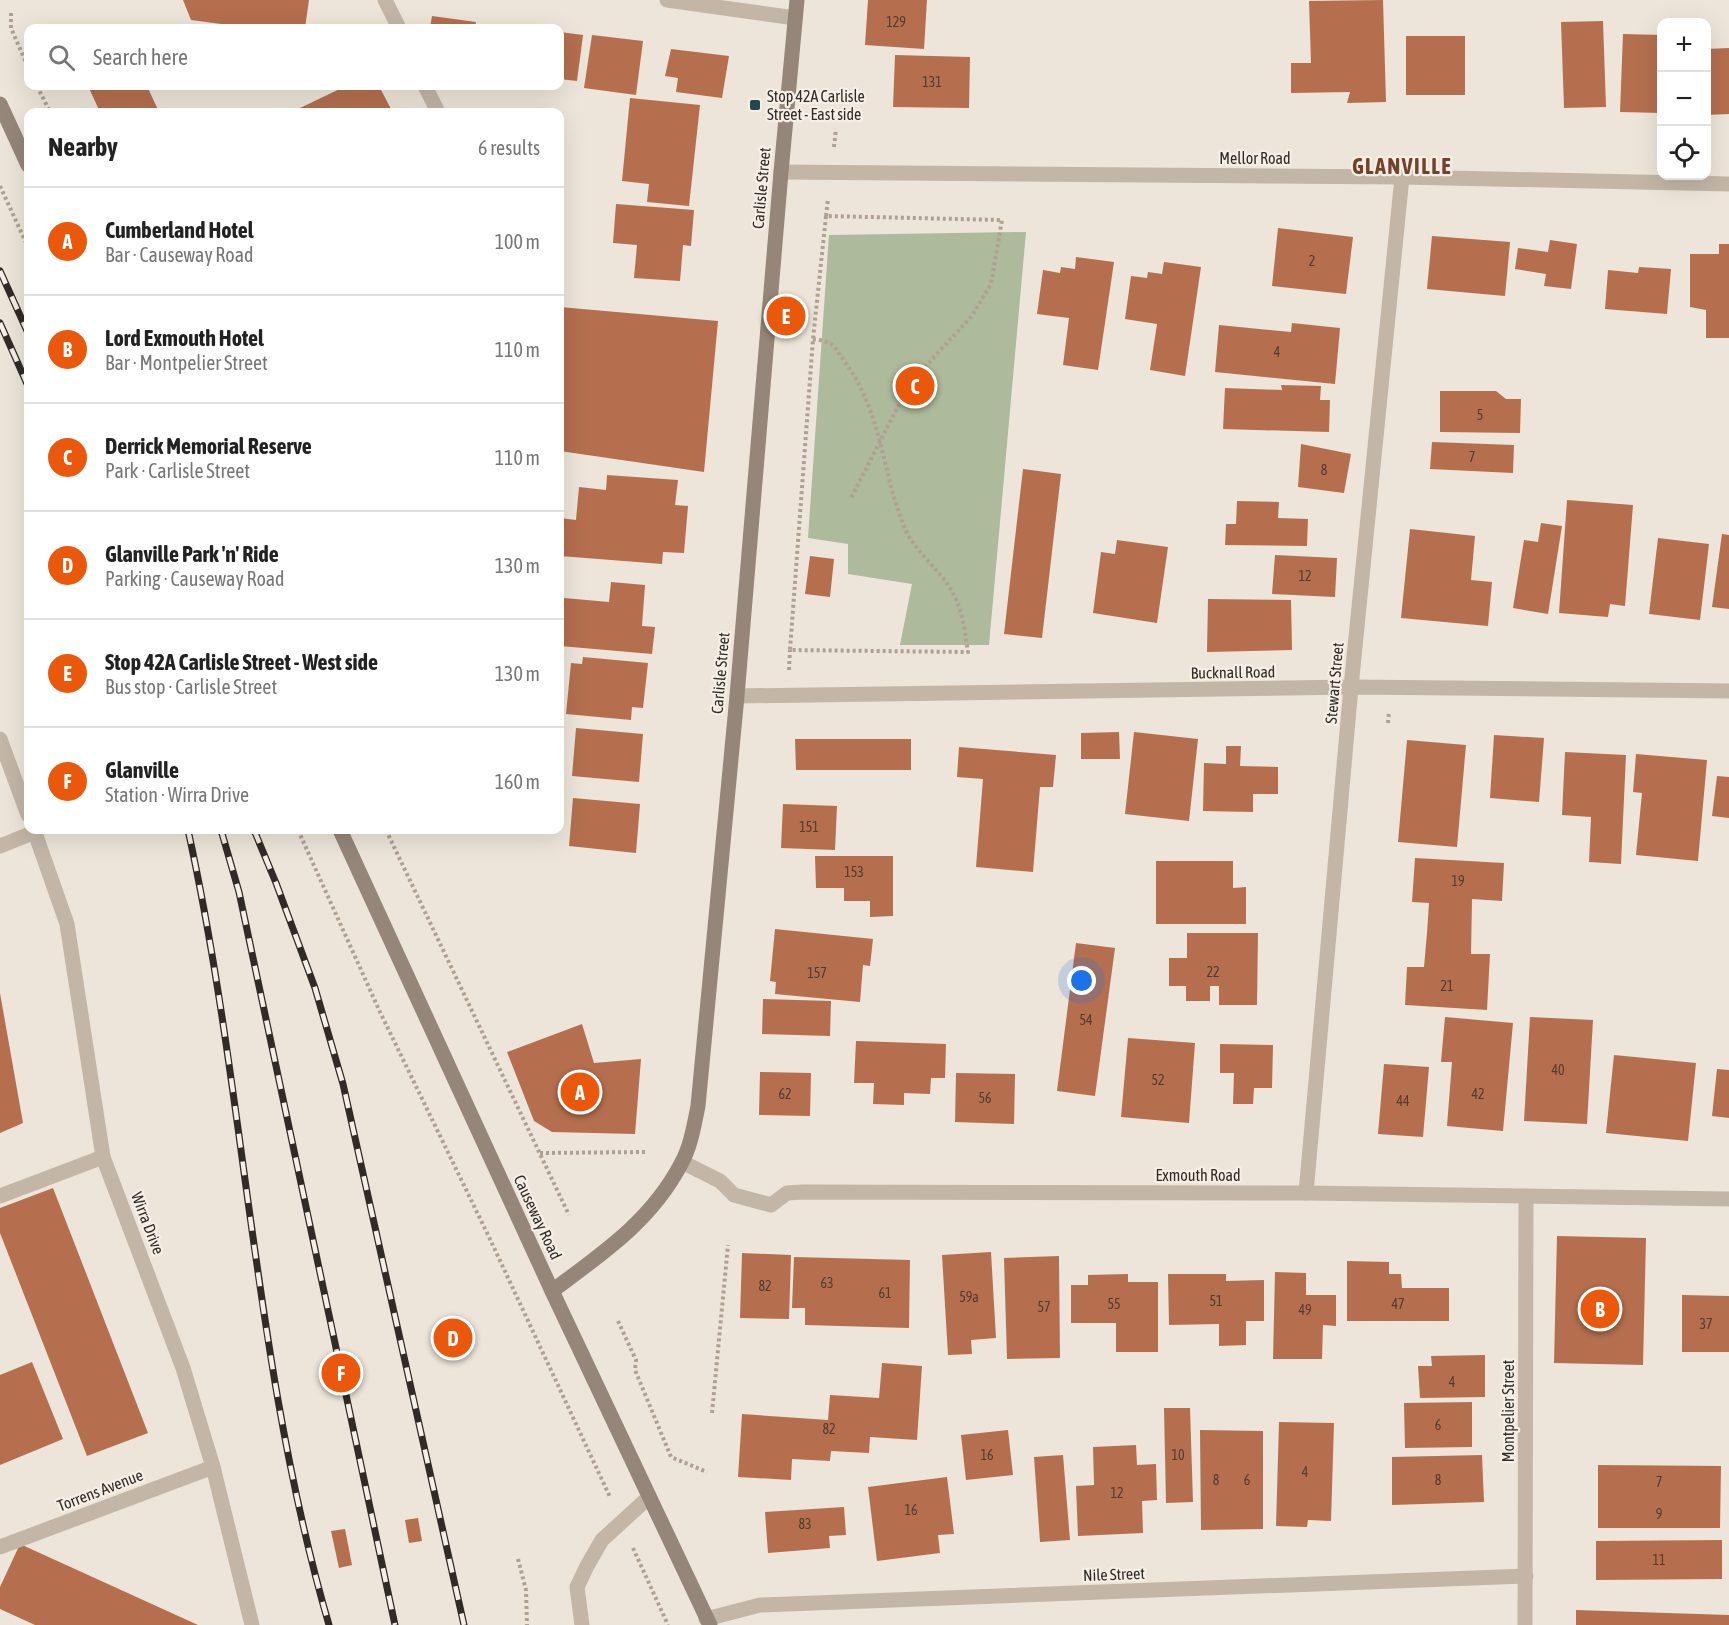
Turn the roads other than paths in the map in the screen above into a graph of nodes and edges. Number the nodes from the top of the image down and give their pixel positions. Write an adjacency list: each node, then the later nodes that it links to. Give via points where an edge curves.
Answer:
1 (385, 0): 5 (street)
2 (667, 0): 4 (street)
3 (797, 0): 4 (street, Carlisle Street)
4 (795, 18): 10 (street, Carlisle Street)
5 (397, 24)
6 (427, 90): 8 (street)
7 (0, 104): 9 (street)
8 (436, 108)
9 (24, 156)
10 (781, 172): 11 (street, Mellor Road); 15 (street, Carlisle Street)
11 (1402, 177): 12 (street, Mellor Road); 13 (street, Stewart Street)
12 (1729, 184)
13 (1352, 687): 14 (street, Bucknall Road); 15 (street, Bucknall Road); 24 (street, Stewart Street)
14 (1729, 691)
15 (737, 696): 23 (street, Carlisle Street, via 698,1106)
16 (0, 739): 17 (street)
17 (24, 804)
18 (27, 834): 21 (street)
19 (35, 834): 22 (street, Wirra Drive, via 67,924)
20 (342, 834): 28 (street, Causeway Road)
21 (0, 846)
22 (103, 1157): 25 (street); 29 (street, Wirra Drive, via 183,1368)
23 (682, 1162): 24 (street, Exmouth Road, via 720,1181 734,1195 771,1205 787,1193 803,1192); 28 (street, Carlisle Street, via 653,1207 627,1233)
24 (1306, 1193): 26 (street, Exmouth Road)
25 (0, 1196)
26 (1526, 1196): 27 (street, Exmouth Road); 32 (street, Montpelier Street)
27 (1729, 1198)
28 (552, 1291): 30 (street, Causeway Road)
29 (213, 1467): 31 (street, Torrens Avenue); 35 (street, Wirra Drive)
30 (649, 1497): 33 (street, via 602,1540); 34 (street, Causeway Road)
31 (0, 1547)
32 (1526, 1576): 34 (street, Nile Street, via 760,1605); 38 (street, Montpelier Street)
33 (577, 1587): 36 (street); 37 (street)
34 (708, 1623)
35 (252, 1625)
36 (570, 1625)
37 (582, 1625)
38 (1525, 1625)

